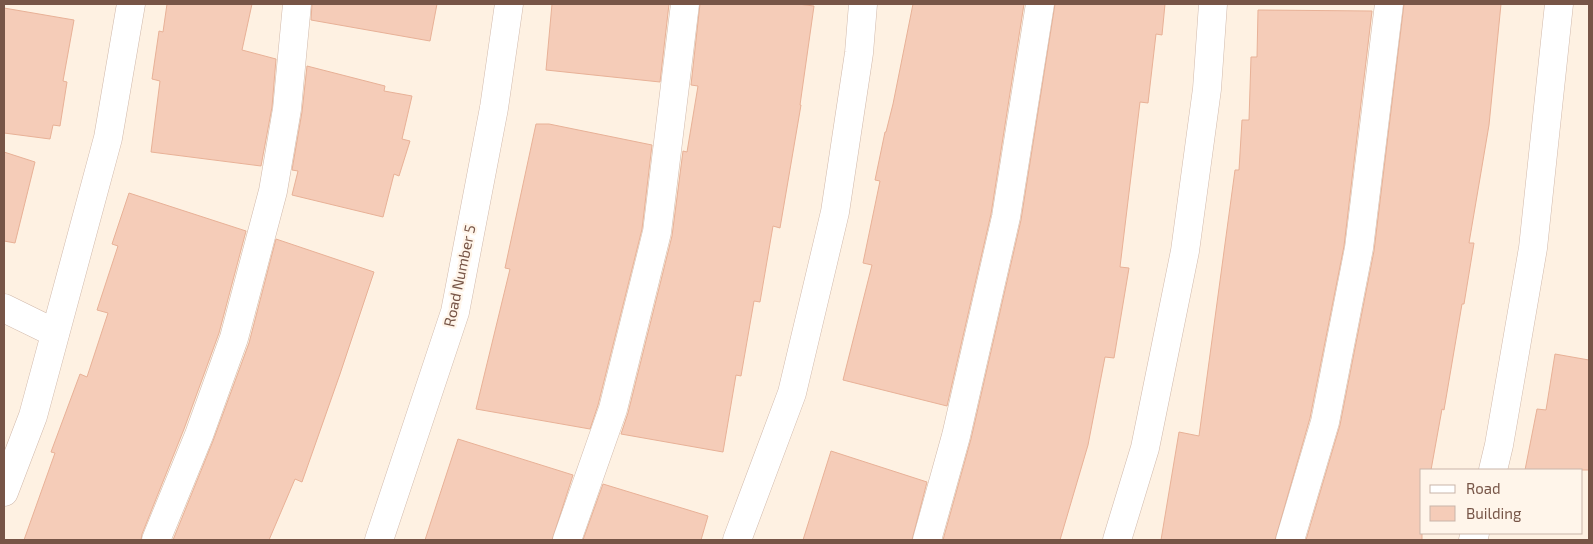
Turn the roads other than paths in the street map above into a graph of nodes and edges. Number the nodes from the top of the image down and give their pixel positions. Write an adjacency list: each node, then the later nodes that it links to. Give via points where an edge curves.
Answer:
1 (131, 4): 11 (street, via 108,138)
2 (297, 4): 14 (street, via 287,108 273,192 234,338)
3 (509, 4): 15 (street, Road Number 5, via 494,108 455,312)
4 (685, 4): 16 (street, via 657,232 613,409)
5 (863, 4): 17 (street, via 859,53 835,212 792,393)
6 (1040, 4): 18 (street, via 1006,217 956,436)
7 (1213, 4): 19 (street, via 1207,89 1185,251 1145,448)
8 (1389, 4): 20 (street, via 1359,248 1324,422)
9 (1559, 4): 12 (street, via 1533,248)
10 (4, 308): 11 (street)
11 (55, 333): 13 (street, via 33,416)
12 (1492, 469)
13 (4, 492)
14 (156, 540)
15 (379, 540)
16 (567, 540)
17 (737, 540)
18 (927, 540)
19 (1117, 540)
20 (1290, 540)

